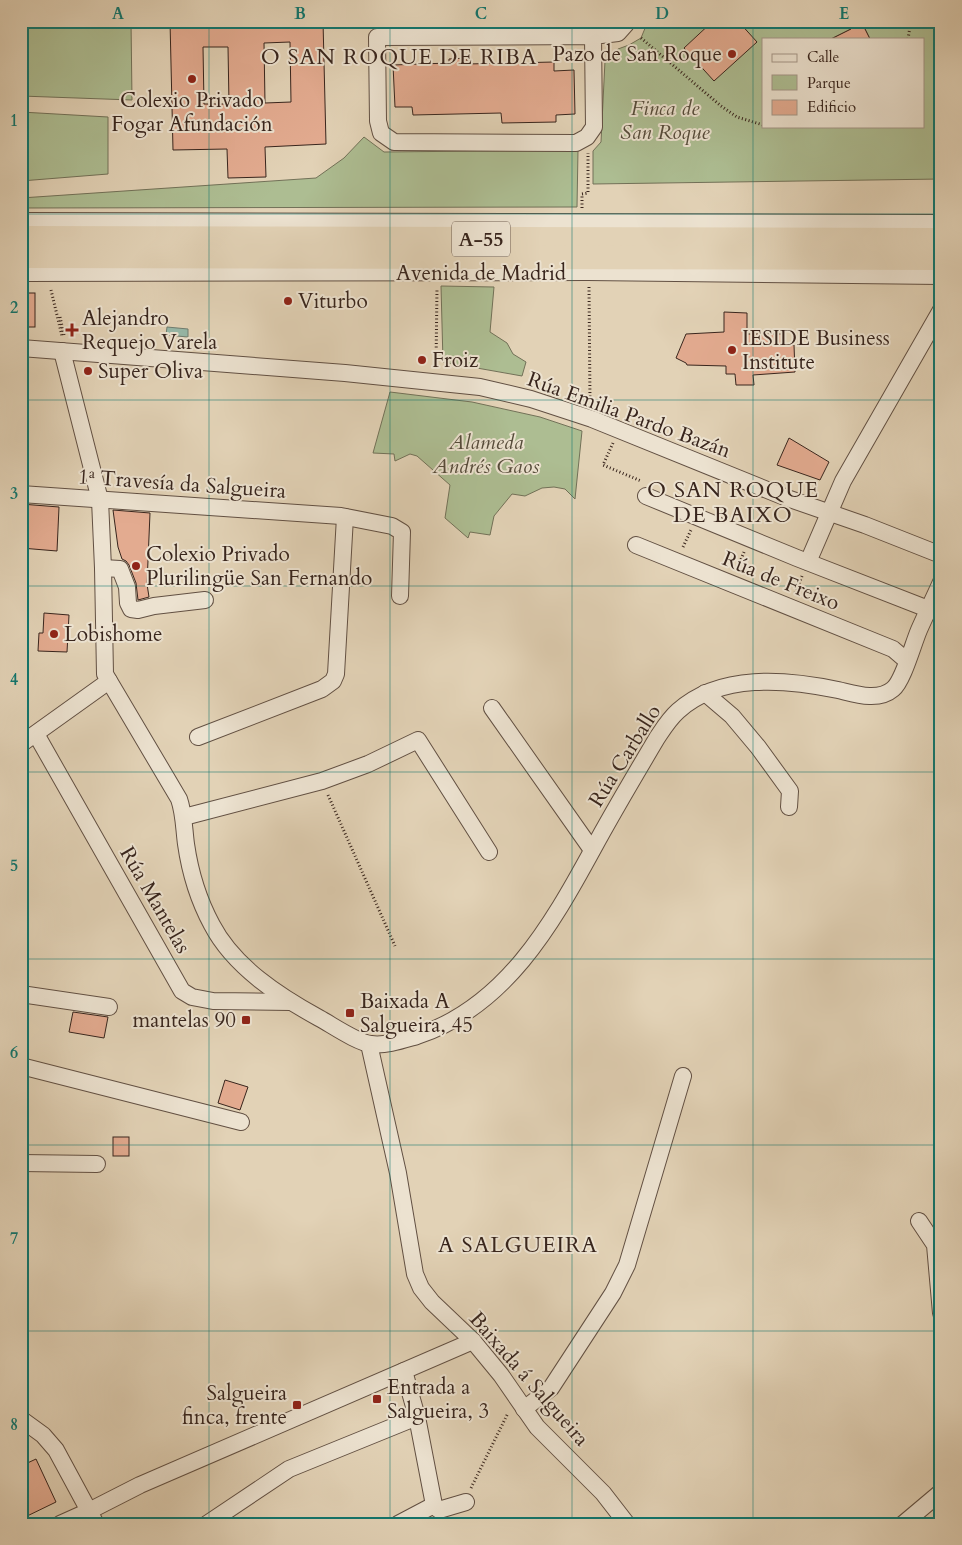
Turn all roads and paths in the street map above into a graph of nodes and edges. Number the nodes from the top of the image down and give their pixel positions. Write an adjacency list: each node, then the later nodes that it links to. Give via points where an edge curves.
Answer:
1 (625, 21): 3 (street, via 618,33)
2 (911, 21): 5 (path)
3 (593, 36): 3 (street, via 377,38 381,133 394,142 576,143 587,137 594,127)
4 (641, 38): 6 (path, via 721,106)
5 (908, 38)
6 (762, 125)
7 (588, 152): 8 (path, via 588,193 582,194 582,208)
8 (588, 208)
9 (21, 222): 10 (street)
10 (941, 223)
11 (21, 238): 12 (highway, Avenida de Madrid / A-55)
12 (941, 240)
13 (21, 256): 14 (highway, Avenida de Madrid / A-55)
14 (941, 258)
15 (21, 273): 16 (street, Avenida de Madrid, via 588,272)
16 (941, 276)
17 (588, 281): 25 (path)
18 (437, 282): 24 (path)
19 (54, 286): 22 (path)
20 (44, 290): 22 (path, via 52,290)
21 (941, 310): 30 (street, via 843,481)
22 (62, 341): 23 (street, Rúa Emilia Pardo Bazán); 29 (street); 30 (street, Rúa Emilia Pardo Bazán, via 480,387 531,398)
23 (21, 348)
24 (436, 365)
25 (590, 401)
26 (615, 438): 27 (path, via 603,465)
27 (645, 489): 37 (street)
28 (21, 494): 29 (street, 1ª Travesía da Salgueira)
29 (100, 500): 31 (street, 1ª Travesía da Salgueira); 38 (street)
30 (830, 513): 36 (street, Rúa Emilia Pardo Bazán); 37 (street)
31 (343, 517): 41 (street, 1ª Travesía da Salgueira, via 392,526 402,532); 50 (street, via 336,674 333,681 322,689)
32 (692, 526): 35 (path)
33 (636, 545): 45 (street, Rúa de Freixo, via 893,649)
34 (746, 547): 39 (path)
35 (680, 552)
36 (941, 555)
37 (806, 567): 42 (path); 44 (street)
38 (103, 568): 43 (street, via 120,569 131,609); 46 (street, via 104,665)
39 (735, 574)
40 (941, 582): 44 (street, Rúa Carballo)
41 (400, 596)
42 (793, 597)
43 (204, 600)
44 (928, 609): 45 (street, Rúa Carballo)
45 (907, 661): 47 (street, Rúa Carballo, via 895,688 876,696 773,682 733,684)
46 (109, 681): 49 (street); 54 (street, via 179,799)
47 (705, 693): 53 (street, via 732,716 758,747 790,791); 55 (street, Rúa Carballo, via 685,705 667,722)
48 (492, 708): 55 (street)
49 (36, 734): 51 (street); 59 (street, Rúa Mantelas, via 182,991 192,998 213,1001)
50 (198, 737)
51 (21, 744)
52 (322, 781): 54 (street); 56 (street, via 418,740); 57 (path)
53 (790, 807)
54 (184, 817): 59 (street, via 186,845 195,884 212,927 242,964)
55 (592, 850): 61 (street, Rúa Carballo, via 544,933 491,994 466,1013 426,1033 394,1042)
56 (489, 852)
57 (395, 946)
58 (21, 994): 60 (street)
59 (291, 1002): 61 (street)
60 (109, 1007)
61 (369, 1044): 69 (street, Baixada á Salgueira, via 398,1173 416,1274 421,1288 432,1302)
62 (21, 1066): 64 (street)
63 (683, 1076): 71 (street, via 627,1265 613,1293 551,1388)
64 (241, 1122)
65 (21, 1163): 66 (street)
66 (97, 1164)
67 (919, 1221): 68 (street, via 935,1245)
68 (941, 1313)
69 (472, 1340): 70 (street); 71 (street, Baixada á Salgueira)
70 (404, 1371): 72 (street); 77 (street, via 140,1485)
71 (521, 1406): 75 (path, via 509,1412 474,1479); 81 (street, Baixada á Salgueira, via 546,1437 603,1493)
72 (417, 1416): 76 (street); 79 (street, via 289,1469)
73 (21, 1419): 77 (street, via 43,1435 56,1450)
74 (941, 1492): 82 (street)
75 (466, 1502): 76 (street, via 440,1510)
76 (434, 1505): 80 (street)
77 (93, 1518): 78 (street)
78 (60, 1524)
79 (207, 1524)
80 (398, 1524)
81 (627, 1524)
82 (903, 1524)

